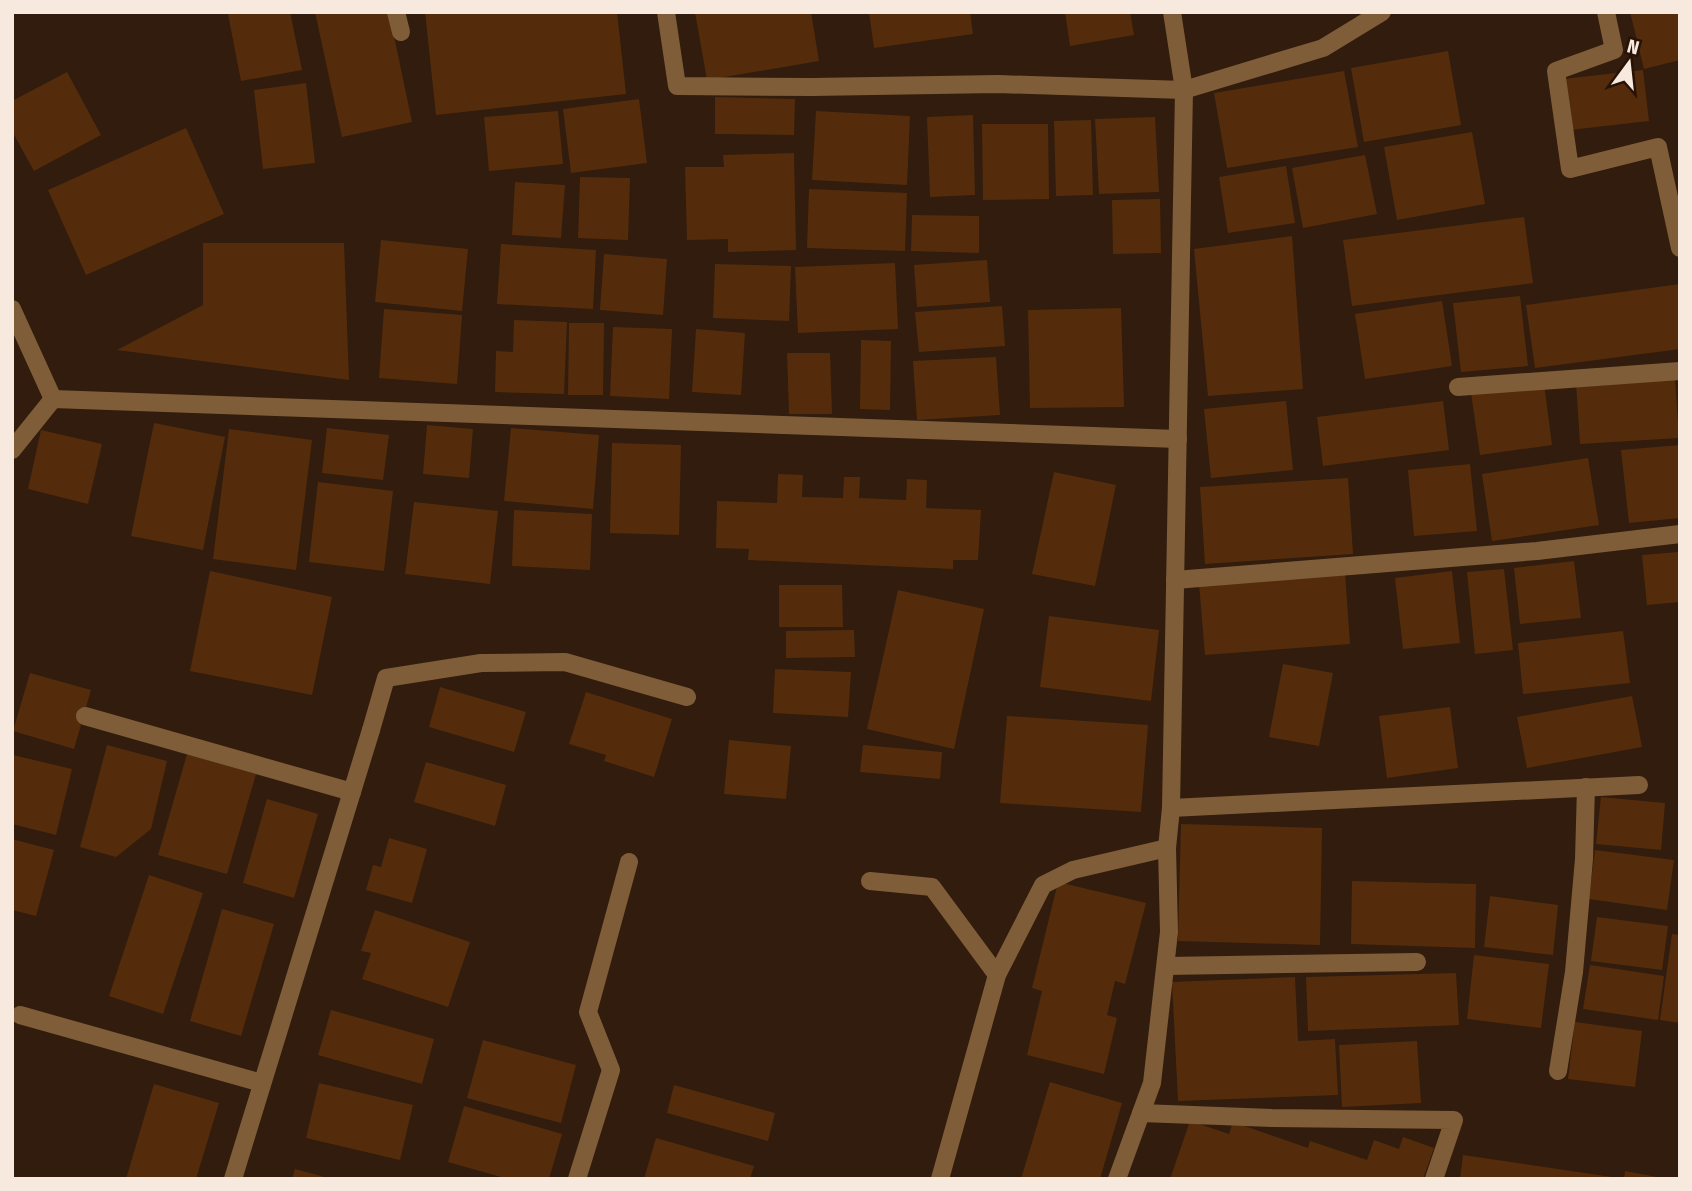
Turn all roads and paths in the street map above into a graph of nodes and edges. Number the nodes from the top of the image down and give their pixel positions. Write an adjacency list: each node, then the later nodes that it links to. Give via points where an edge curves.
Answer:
1 (396, 12): 6 (street)
2 (666, 12): 7 (street, via 677,86 998,84)
3 (1172, 12): 7 (street)
4 (1382, 12): 7 (street, via 1324,48)
5 (1606, 12): 8 (street, via 1614,50 1556,71 1570,169 1657,147)
6 (401, 32)
7 (1184, 90): 13 (street)
8 (1680, 248)
9 (12, 309): 12 (street)
10 (1680, 371): 11 (street)
11 (1458, 387)
12 (53, 399): 13 (street); 14 (street)
13 (1178, 439): 16 (street)
14 (12, 450)
15 (1680, 534): 16 (street, via 1537,551)
16 (1175, 580): 22 (street)
17 (687, 697): 21 (street, via 565,662 481,663 386,678)
18 (85, 716): 21 (street)
19 (1639, 785): 20 (street)
20 (1586, 787): 22 (street); 30 (street, via 1574,972)
21 (352, 792): 31 (street)
22 (1171, 808): 23 (street)
23 (1167, 848): 27 (street, via 1170,932); 28 (street, via 1073,870 1043,885)
24 (629, 862): 34 (street, via 588,1012 611,1070)
25 (870, 881): 28 (street, via 932,887)
26 (1418, 962): 27 (street)
27 (1166, 966): 32 (street, via 1152,1083)
28 (997, 975): 35 (street)
29 (20, 1015): 31 (street)
30 (1558, 1072)
31 (262, 1083): 33 (street)
32 (1141, 1113): 36 (street); 37 (street, via 1454,1120)
33 (233, 1179)
34 (577, 1179)
35 (940, 1179)
36 (1117, 1179)
37 (1434, 1179)

